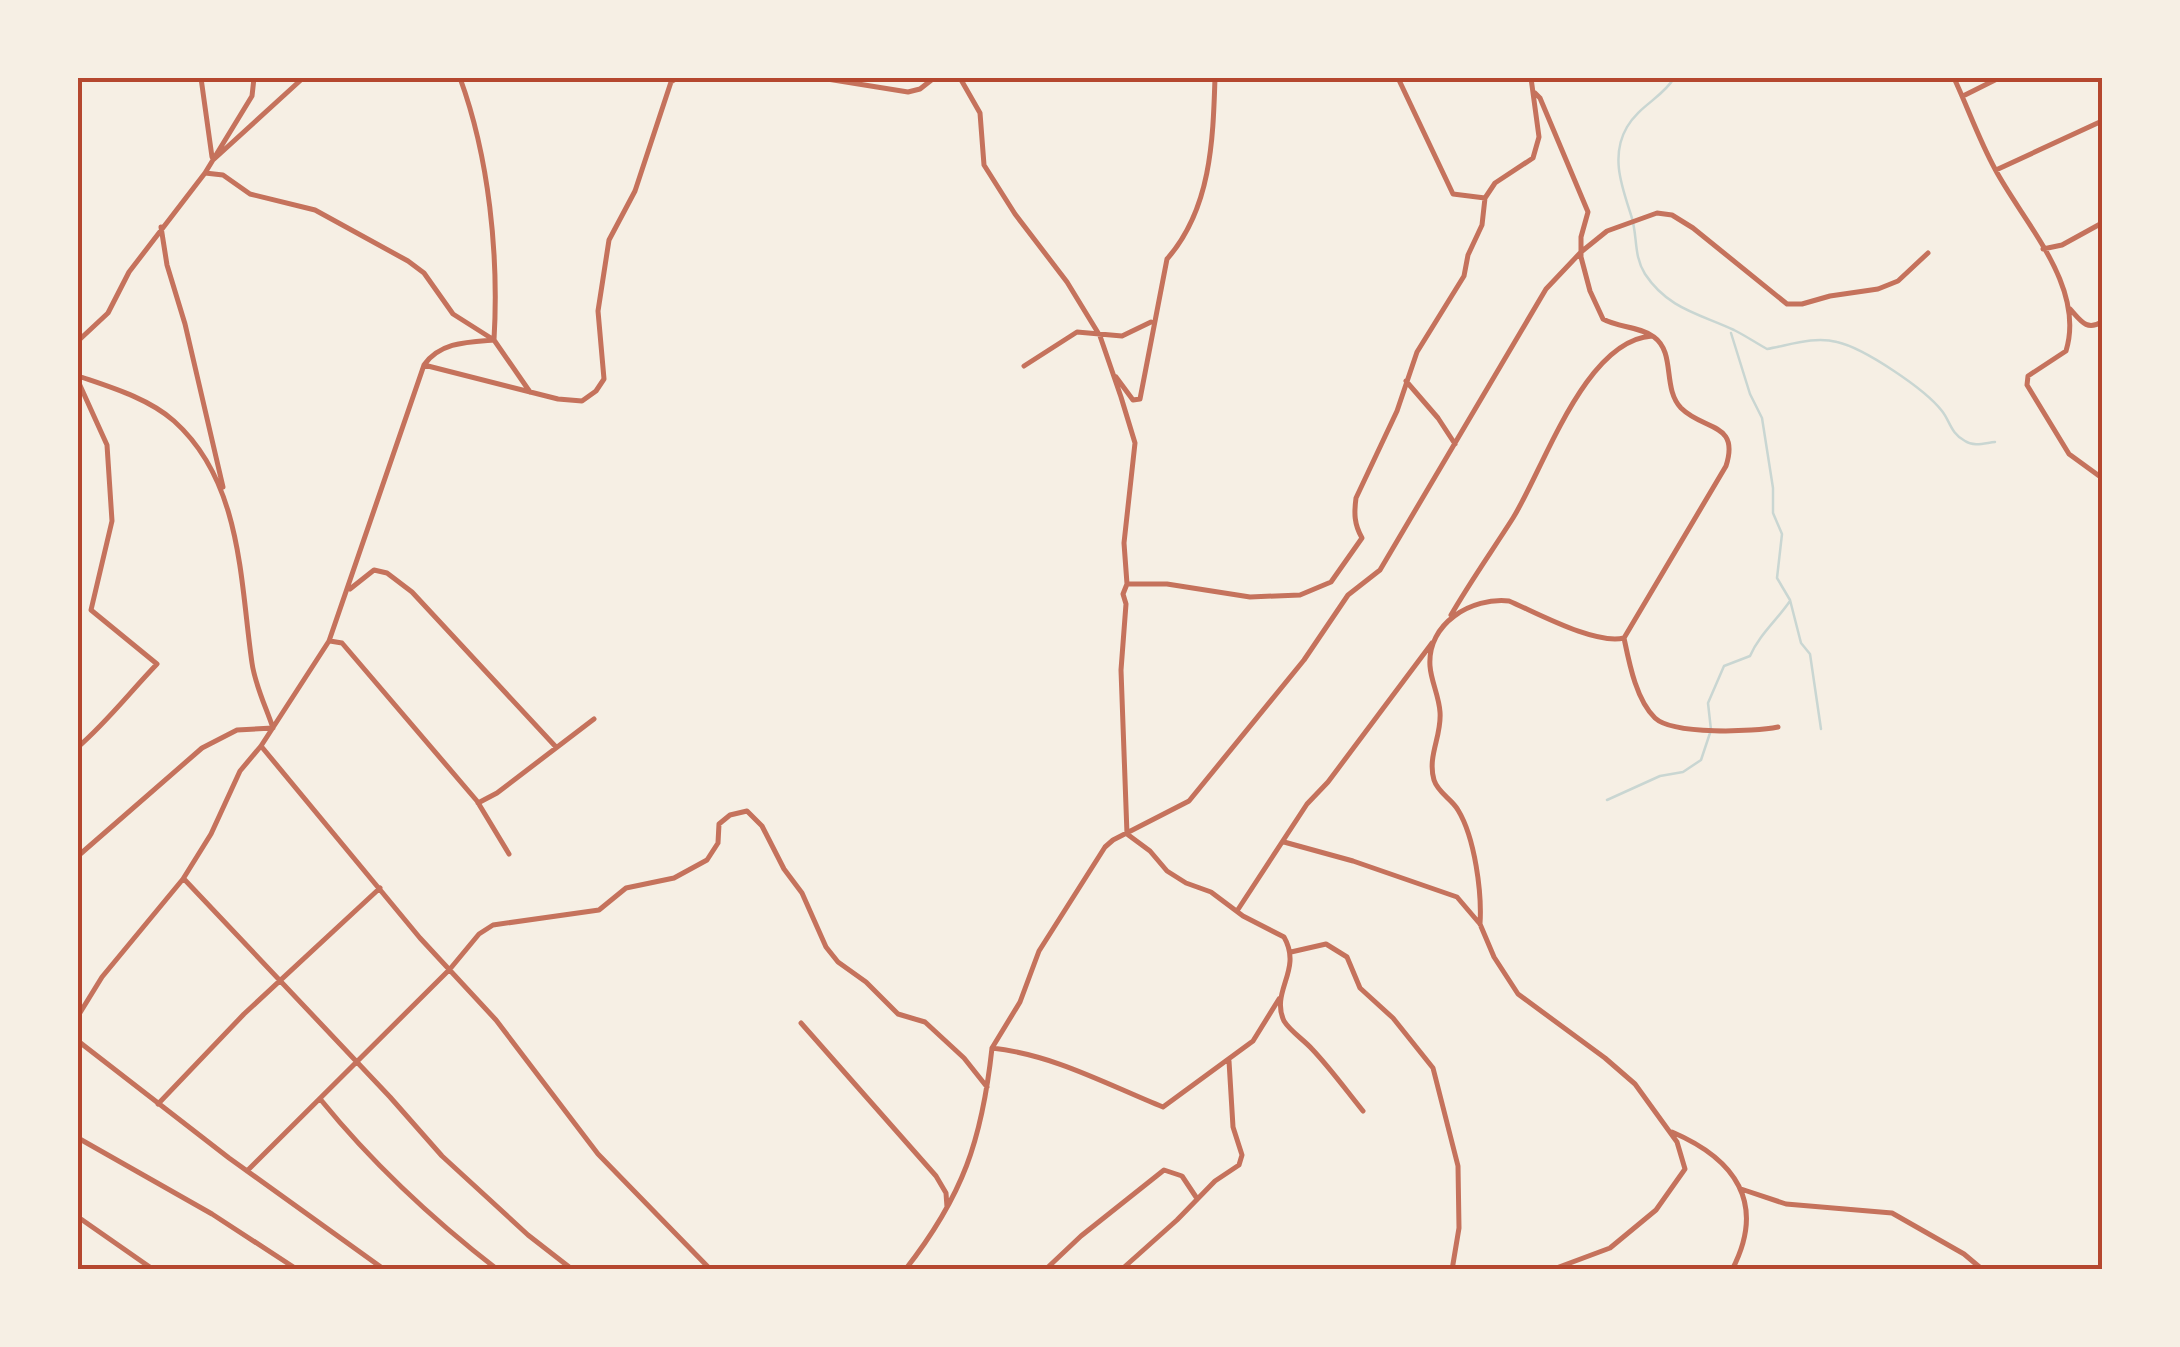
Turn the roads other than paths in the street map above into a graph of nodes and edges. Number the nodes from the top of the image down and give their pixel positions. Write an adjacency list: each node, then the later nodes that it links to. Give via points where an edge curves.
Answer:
1 (201, 78): 17 (street)
2 (254, 78): 17 (street, via 252,96)
3 (303, 78): 17 (street)
4 (460, 78): 31 (street, via 475,118 497,270)
5 (677, 78): 38 (street, via 635,191 609,240 598,311 604,378 582,402)
6 (821, 78): 7 (street, via 908,92)
7 (934, 78)
8 (960, 78): 29 (street, via 980,113 984,165)
9 (1214, 78): 27 (street, via 1214,132 1197,214 1167,258)
10 (1398, 78): 20 (street, via 1452,194)
11 (1531, 78): 14 (street)
12 (1954, 78): 15 (street)
13 (2000, 78): 15 (street)
14 (1535, 93): 20 (street, via 1539,136 1533,158); 24 (street, via 1588,212)
15 (1963, 96): 18 (street)
16 (2102, 121): 18 (street)
17 (212, 160): 19 (street)
18 (1996, 170): 23 (street)
19 (205, 173): 22 (street); 31 (street, via 222,175 250,194 315,210 408,261 454,314)
20 (1484, 198): 37 (street, via 1482,226 1464,276)
21 (2102, 223): 23 (street)
22 (161, 227): 32 (street, via 108,314); 41 (street)
23 (2043, 249): 26 (street)
24 (1581, 252): 25 (street, via 1607,231 1657,213 1672,215 1788,304 1878,290); 30 (street, via 1603,319); 39 (street, via 1546,289)
25 (1928, 254)
26 (2068, 306): 28 (street, via 2086,326); 40 (street, via 2066,351 2028,376 2027,385 2069,454)
27 (1152, 321): 29 (street, via 1122,336); 35 (street, via 1140,399 1132,400)
28 (2102, 322)
29 (1100, 336): 34 (street, via 1077,332); 35 (street)
30 (1653, 336): 44 (street, via 1634,337 1613,351 1578,396 1514,517); 46 (street, via 1664,348 1674,399 1718,429 1732,449)
31 (494, 340): 33 (street, via 444,347); 38 (street)
32 (78, 341)
33 (424, 364): 38 (street); 43 (street)
34 (1024, 366)
35 (1113, 372): 42 (street, via 1135,443 1124,543)
36 (78, 378): 41 (street, via 129,394 172,420 202,452); 51 (street, via 107,446 112,521 91,610 157,664)
37 (1406, 380): 39 (street); 42 (street, via 1356,498 1360,546 1331,582 1268,598)
38 (530, 392)
39 (1455, 444): 55 (street, via 1380,570 1348,595 1201,787 1189,801)
40 (2102, 478)
41 (226, 500): 50 (street, via 252,668)
42 (1127, 584): 55 (street, via 1121,670)
43 (348, 591): 47 (street); 53 (street, via 374,570 387,573)
44 (1449, 618): 45 (street); 46 (street, via 1496,600 1596,636)
45 (1437, 637): 56 (street); 62 (street, via 1429,664 1440,712 1431,758 1435,784 1457,807 1466,829)
46 (1624, 638): 49 (street, via 1654,718 1732,733)
47 (329, 641): 50 (street); 54 (street, via 342,643 367,670)
48 (594, 719): 53 (street)
49 (1778, 727)
50 (273, 728): 52 (street); 58 (street, via 237,730 202,748)
51 (78, 746)
52 (262, 746): 59 (street, via 240,771); 60 (street)
53 (556, 746): 54 (street)
54 (478, 803): 57 (street)
55 (1127, 834): 61 (street, via 1167,870); 70 (street, via 1112,840 1080,886)
56 (1284, 842): 61 (street); 62 (street, via 1457,897)
57 (509, 854)
58 (78, 856)
59 (183, 879): 65 (street); 67 (street)
60 (380, 888): 64 (street); 65 (street)
61 (1237, 911): 63 (street, via 1284,937)
62 (1480, 924): 77 (street, via 1518,994 1618,1070)
63 (1290, 952): 66 (street, via 1291,972); 93 (street, via 1326,944 1337,949 1351,962 1360,988 1433,1068 1458,1166)
64 (450, 969): 71 (street); 73 (street, via 493,924 599,910 626,888 692,870 718,843 719,824 747,811 762,826 838,962 898,1014 926,1022); 89 (street, via 598,1154)
65 (282, 981): 71 (street); 75 (street)
66 (1280, 996): 72 (street, via 1258,1034); 76 (street, via 1284,1020)
67 (78, 1016)
68 (801, 1023): 82 (street, via 936,1176)
69 (78, 1042): 75 (street)
70 (992, 1048): 72 (street, via 1057,1062 1163,1107); 73 (street)
71 (356, 1060): 74 (street); 88 (street, via 442,1156)
72 (1229, 1061): 81 (street, via 1232,1127 1242,1155 1239,1165)
73 (987, 1087): 82 (street, via 971,1156)
74 (321, 1100): 79 (street); 87 (street, via 412,1199)
75 (158, 1104): 79 (street)
76 (1362, 1111)
77 (1667, 1130): 80 (street, via 1727,1166); 94 (street, via 1685,1169 1656,1210 1610,1248)
78 (78, 1138): 85 (street)
79 (247, 1171): 86 (street)
80 (1741, 1189): 95 (street, via 1747,1229); 96 (street, via 1786,1204 1892,1213)
81 (1196, 1200): 91 (street, via 1182,1176 1164,1170); 92 (street)
82 (948, 1210): 90 (street)
83 (78, 1216): 84 (street)
84 (154, 1270)
85 (298, 1270)
86 (385, 1270)
87 (498, 1270)
88 (572, 1270)
89 (710, 1270)
90 (905, 1270)
91 (1045, 1270)
92 (1121, 1270)
93 (1452, 1270)
94 (1552, 1270)
95 (1732, 1270)
96 (1983, 1270)

